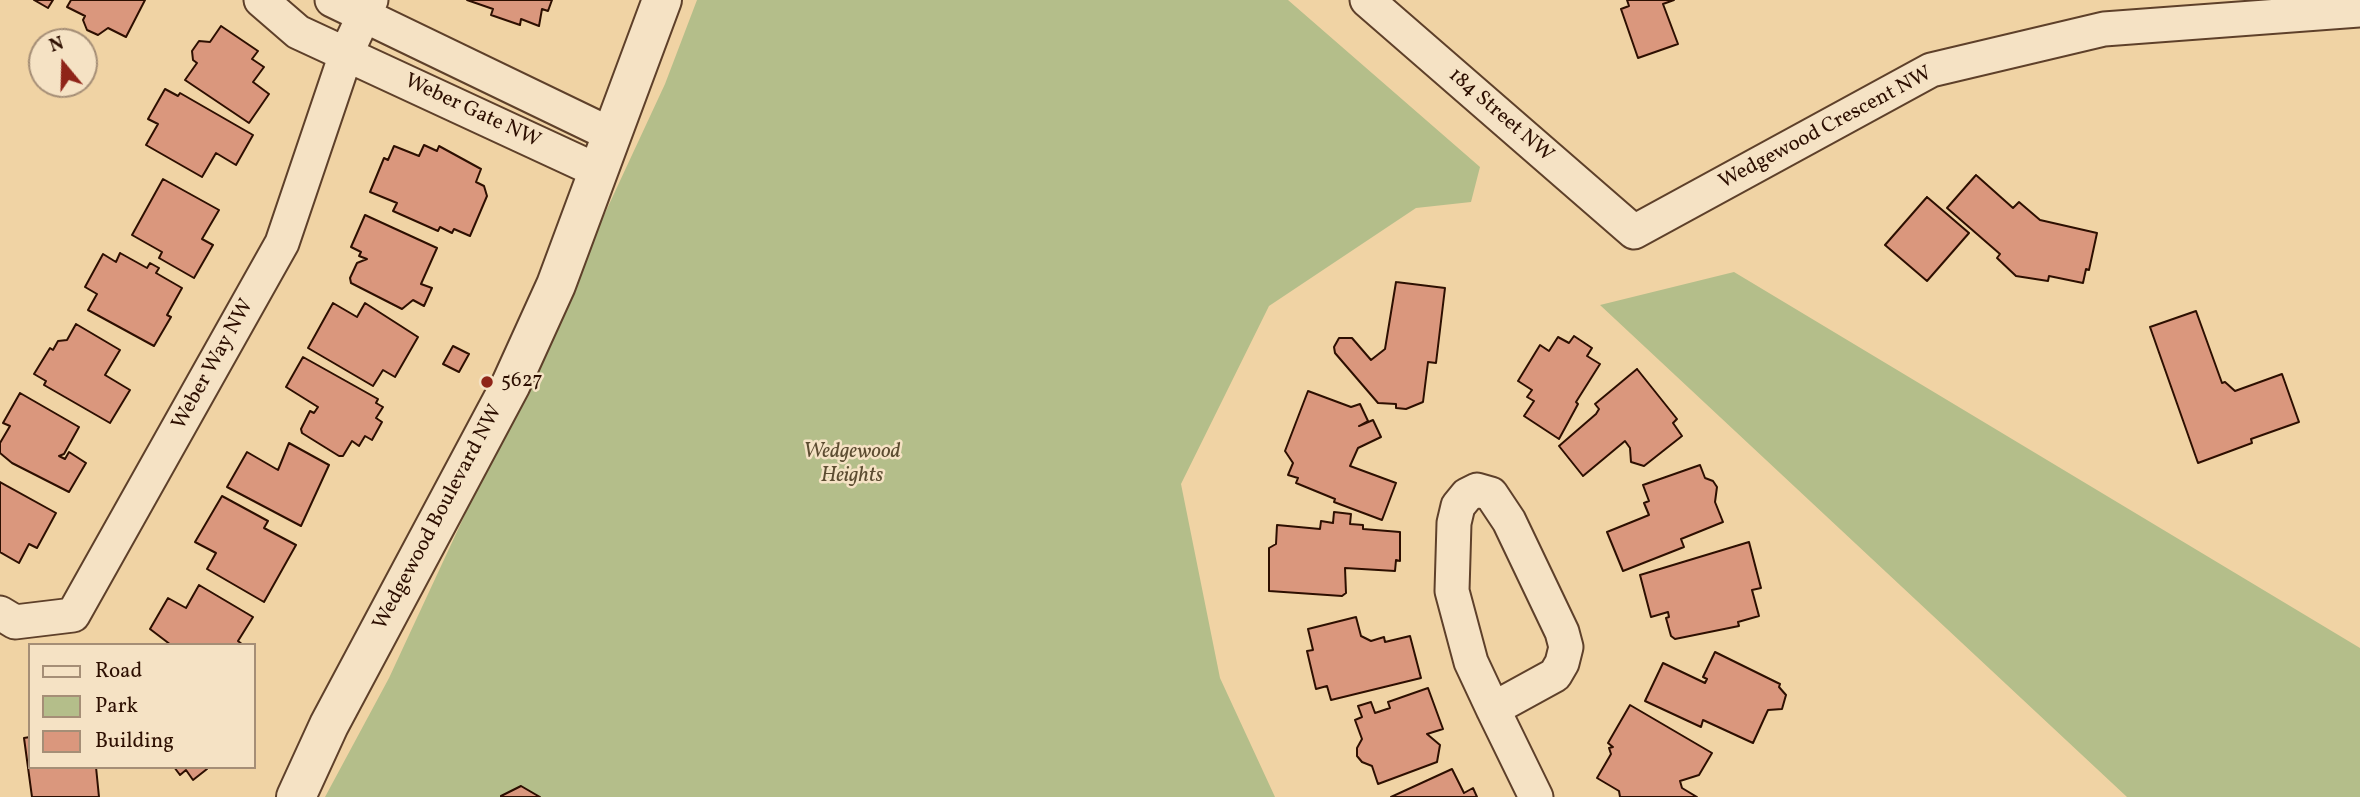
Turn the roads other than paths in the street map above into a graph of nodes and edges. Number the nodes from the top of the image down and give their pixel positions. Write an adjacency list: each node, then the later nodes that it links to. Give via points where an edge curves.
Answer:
1 (261, 0): 6 (street, via 298,32)
2 (332, 0): 6 (street)
3 (662, 0): 7 (street, Wedgewood Boulevard NW)
4 (1367, 0): 9 (street, 184 Street NW)
5 (2360, 10): 9 (street, Wedgewood Crescent NW, via 2104,29 1931,70)
6 (360, 26): 7 (street, Weber Gate NW); 8 (street, Weber Gate NW); 10 (street, Weber Way NW, via 282,243 73,615 15,622)
7 (612, 135): 8 (street, Wedgewood Boulevard NW)
8 (598, 171): 12 (street, Wedgewood Boulevard NW, via 556,285 511,384 329,725)
9 (1634, 232)
10 (0, 613)
11 (1493, 709): 11 (street, via 1555,675 1566,646 1509,521 1491,494 1478,490 1458,506 1452,591 1471,662); 13 (street)
12 (296, 797)
13 (1536, 797)

